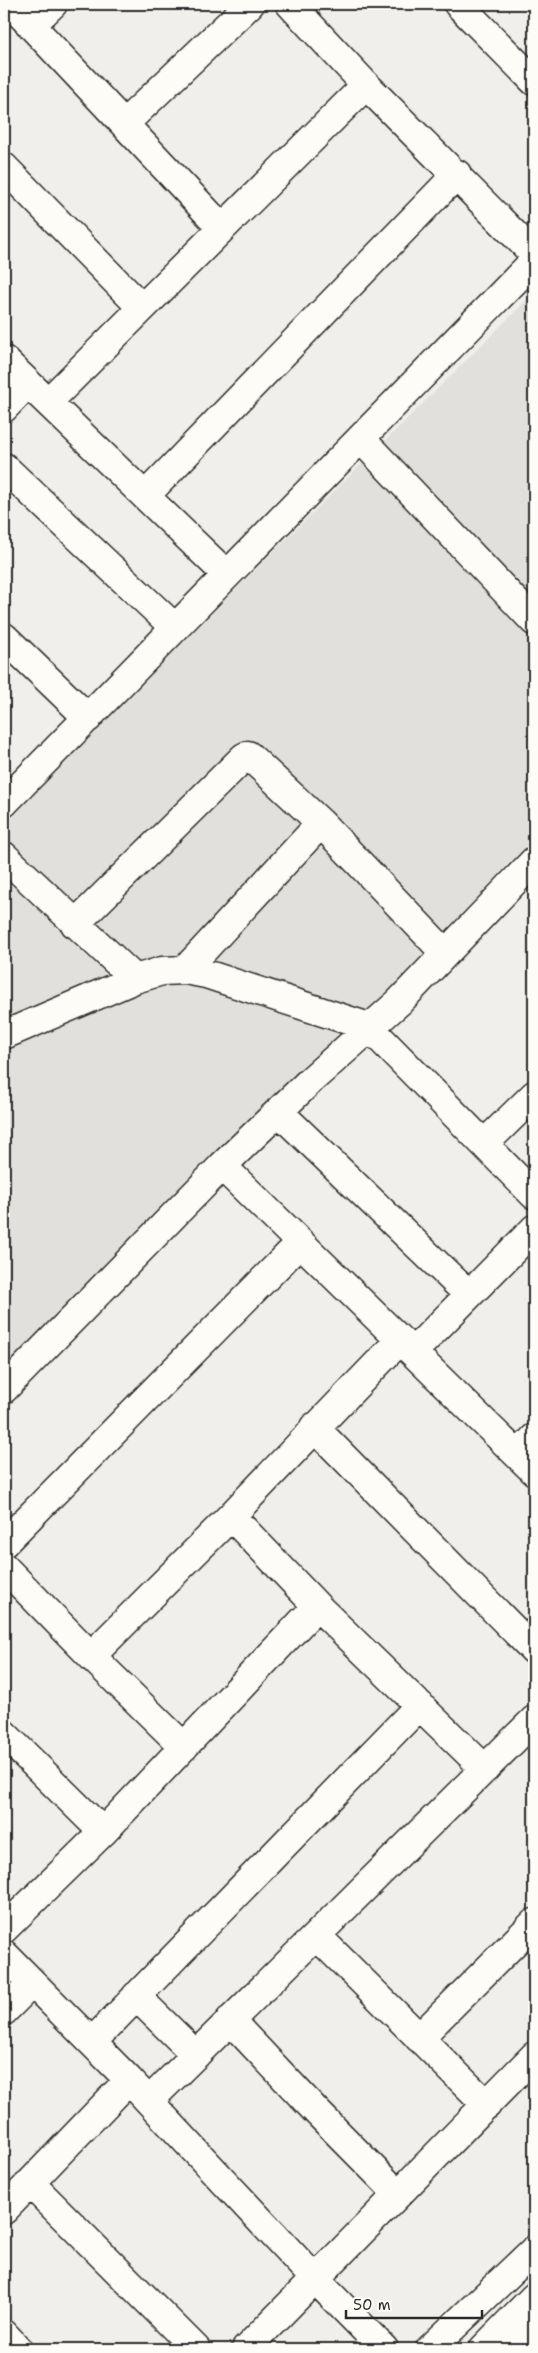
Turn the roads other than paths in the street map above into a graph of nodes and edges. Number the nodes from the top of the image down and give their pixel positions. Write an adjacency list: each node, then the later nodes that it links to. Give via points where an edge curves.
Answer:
1 (11, 4): 6 (street)
2 (53, 4): 6 (street)
3 (250, 4): 9 (street)
4 (290, 4): 8 (street)
5 (458, 4): 7 (street)
6 (31, 24): 9 (street)
7 (534, 80)
8 (366, 84): 11 (street); 12 (street)
9 (124, 124): 12 (street)
10 (4, 167): 15 (street)
11 (457, 174): 13 (street); 22 (street)
12 (222, 228): 15 (street)
13 (534, 254)
14 (534, 260): 20 (street)
15 (142, 308): 18 (street)
16 (4, 360): 17 (street)
17 (28, 383): 18 (street); 19 (street)
18 (48, 402): 22 (street)
19 (4, 408)
20 (361, 439): 23 (street); 24 (street)
21 (4, 467): 25 (street)
22 (144, 496): 23 (street)
23 (227, 575): 25 (street)
24 (534, 621)
25 (175, 628): 27 (street)
26 (4, 637): 27 (street)
27 (88, 718): 28 (street)
28 (4, 803)
29 (321, 824): 32 (street, via 251,756 244,756); 33 (street); 34 (street)
30 (4, 856): 32 (street)
31 (534, 861): 33 (street)
32 (75, 924): 35 (street)
33 (445, 953): 36 (street, via 399,1002)
34 (185, 970): 35 (street, via 162,971); 36 (street)
35 (135, 979): 37 (street)
36 (369, 1027): 39 (street); 40 (street)
37 (4, 1035)
38 (534, 1095): 40 (street)
39 (279, 1112): 41 (street); 45 (street)
40 (484, 1144): 42 (street)
41 (222, 1166): 44 (street); 47 (street)
42 (534, 1195)
43 (534, 1229): 45 (street)
44 (300, 1243): 46 (street); 51 (street)
45 (469, 1295): 46 (street)
46 (406, 1346): 48 (street); 49 (street)
47 (4, 1389)
48 (314, 1427): 50 (street); 54 (street)
49 (529, 1454)
50 (231, 1516): 53 (street); 55 (street)
51 (4, 1543)
52 (4, 1568): 55 (street)
53 (317, 1606): 56 (street); 59 (street)
54 (534, 1650)
55 (91, 1656): 59 (street)
56 (420, 1705): 60 (street); 67 (street)
57 (534, 1720): 60 (street)
58 (4, 1734): 61 (street)
59 (184, 1746): 61 (street)
60 (485, 1769): 64 (street)
61 (103, 1832): 62 (street)
62 (4, 1929)
63 (532, 1929): 70 (street)
64 (317, 1936): 69 (street); 70 (street)
65 (4, 1954): 66 (street)
66 (32, 1983): 68 (street); 71 (street)
67 (136, 1996): 71 (street); 72 (street)
68 (4, 2011)
69 (230, 2020): 72 (street); 78 (street)
70 (419, 2038): 76 (street)
71 (92, 2042): 74 (street)
72 (196, 2055): 75 (street)
73 (534, 2056): 76 (street)
74 (129, 2080): 75 (street); 77 (street)
75 (149, 2101): 81 (street)
76 (486, 2105): 78 (street)
77 (30, 2183): 79 (street); 86 (street)
78 (398, 2194): 81 (street)
79 (4, 2210)
80 (534, 2250): 89 (street)
81 (315, 2279): 87 (street); 88 (street)
82 (534, 2297): 90 (street)
83 (534, 2328): 91 (street)
84 (4, 2334): 85 (street)
85 (18, 2349)
86 (196, 2349)
87 (246, 2349)
88 (384, 2349)
89 (430, 2349)
90 (482, 2349)
91 (513, 2349)

